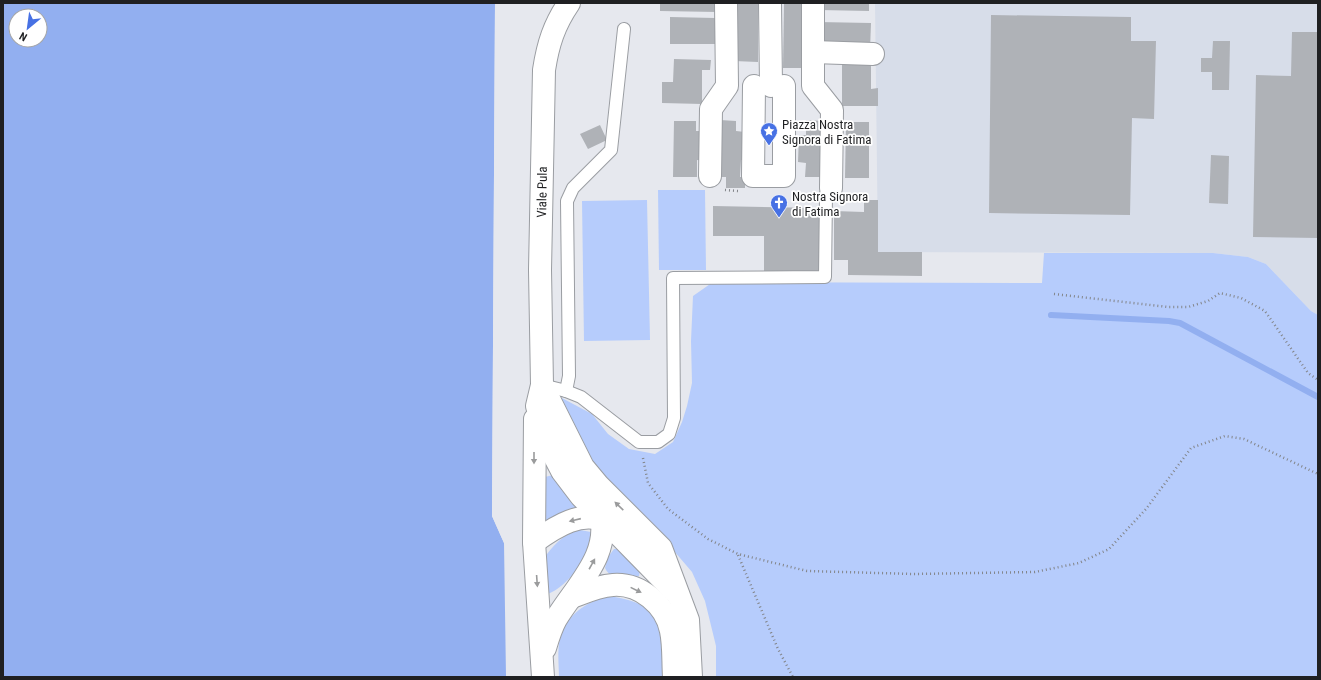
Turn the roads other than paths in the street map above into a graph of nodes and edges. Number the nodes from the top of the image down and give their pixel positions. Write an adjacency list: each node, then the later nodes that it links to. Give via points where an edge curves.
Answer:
1 (569, 3): 14 (street, Viale Pula, via 552,31 544,70)
2 (726, 3): 8 (street)
3 (770, 3): 9 (street)
4 (813, 3): 6 (street)
5 (624, 29): 13 (lane, via 611,150 574,188 567,201 569,376)
6 (813, 52): 7 (street); 10 (street)
7 (873, 54)
8 (727, 86): 9 (street); 11 (street, via 711,109)
9 (770, 86): 9 (street, via 784,176 753,176); 10 (street)
10 (814, 86): 12 (street, via 832,110)
11 (710, 176)
12 (831, 188): 13 (lane, via 826,194 825,277 673,278 674,418 669,434 658,442 639,442 581,397)
13 (566, 391): 14 (lane)
14 (540, 395): 15 (street); 16 (street, via 550,446 562,471); 17 (street, one-way to 17, via 534,423)
15 (564, 429): 16 (street, via 562,446 596,502); 18 (street, one-way to 15, via 661,548 598,486 583,467)
16 (602, 519): 17 (street, one-way to 17, via 575,518 555,527); 18 (street, via 640,540); 19 (street); 20 (street, one-way to 16, via 594,561 603,538)
17 (534, 542): 21 (street, one-way to 21)
18 (667, 566): 19 (street)
19 (678, 595): 24 (street, via 688,620)
20 (572, 597): 21 (street, via 550,630); 23 (street, one-way to 23, via 599,587 614,585 628,586 649,596 661,607 671,630)
21 (542, 654): 22 (street)
22 (543, 677)
23 (674, 677)
24 (691, 677)

